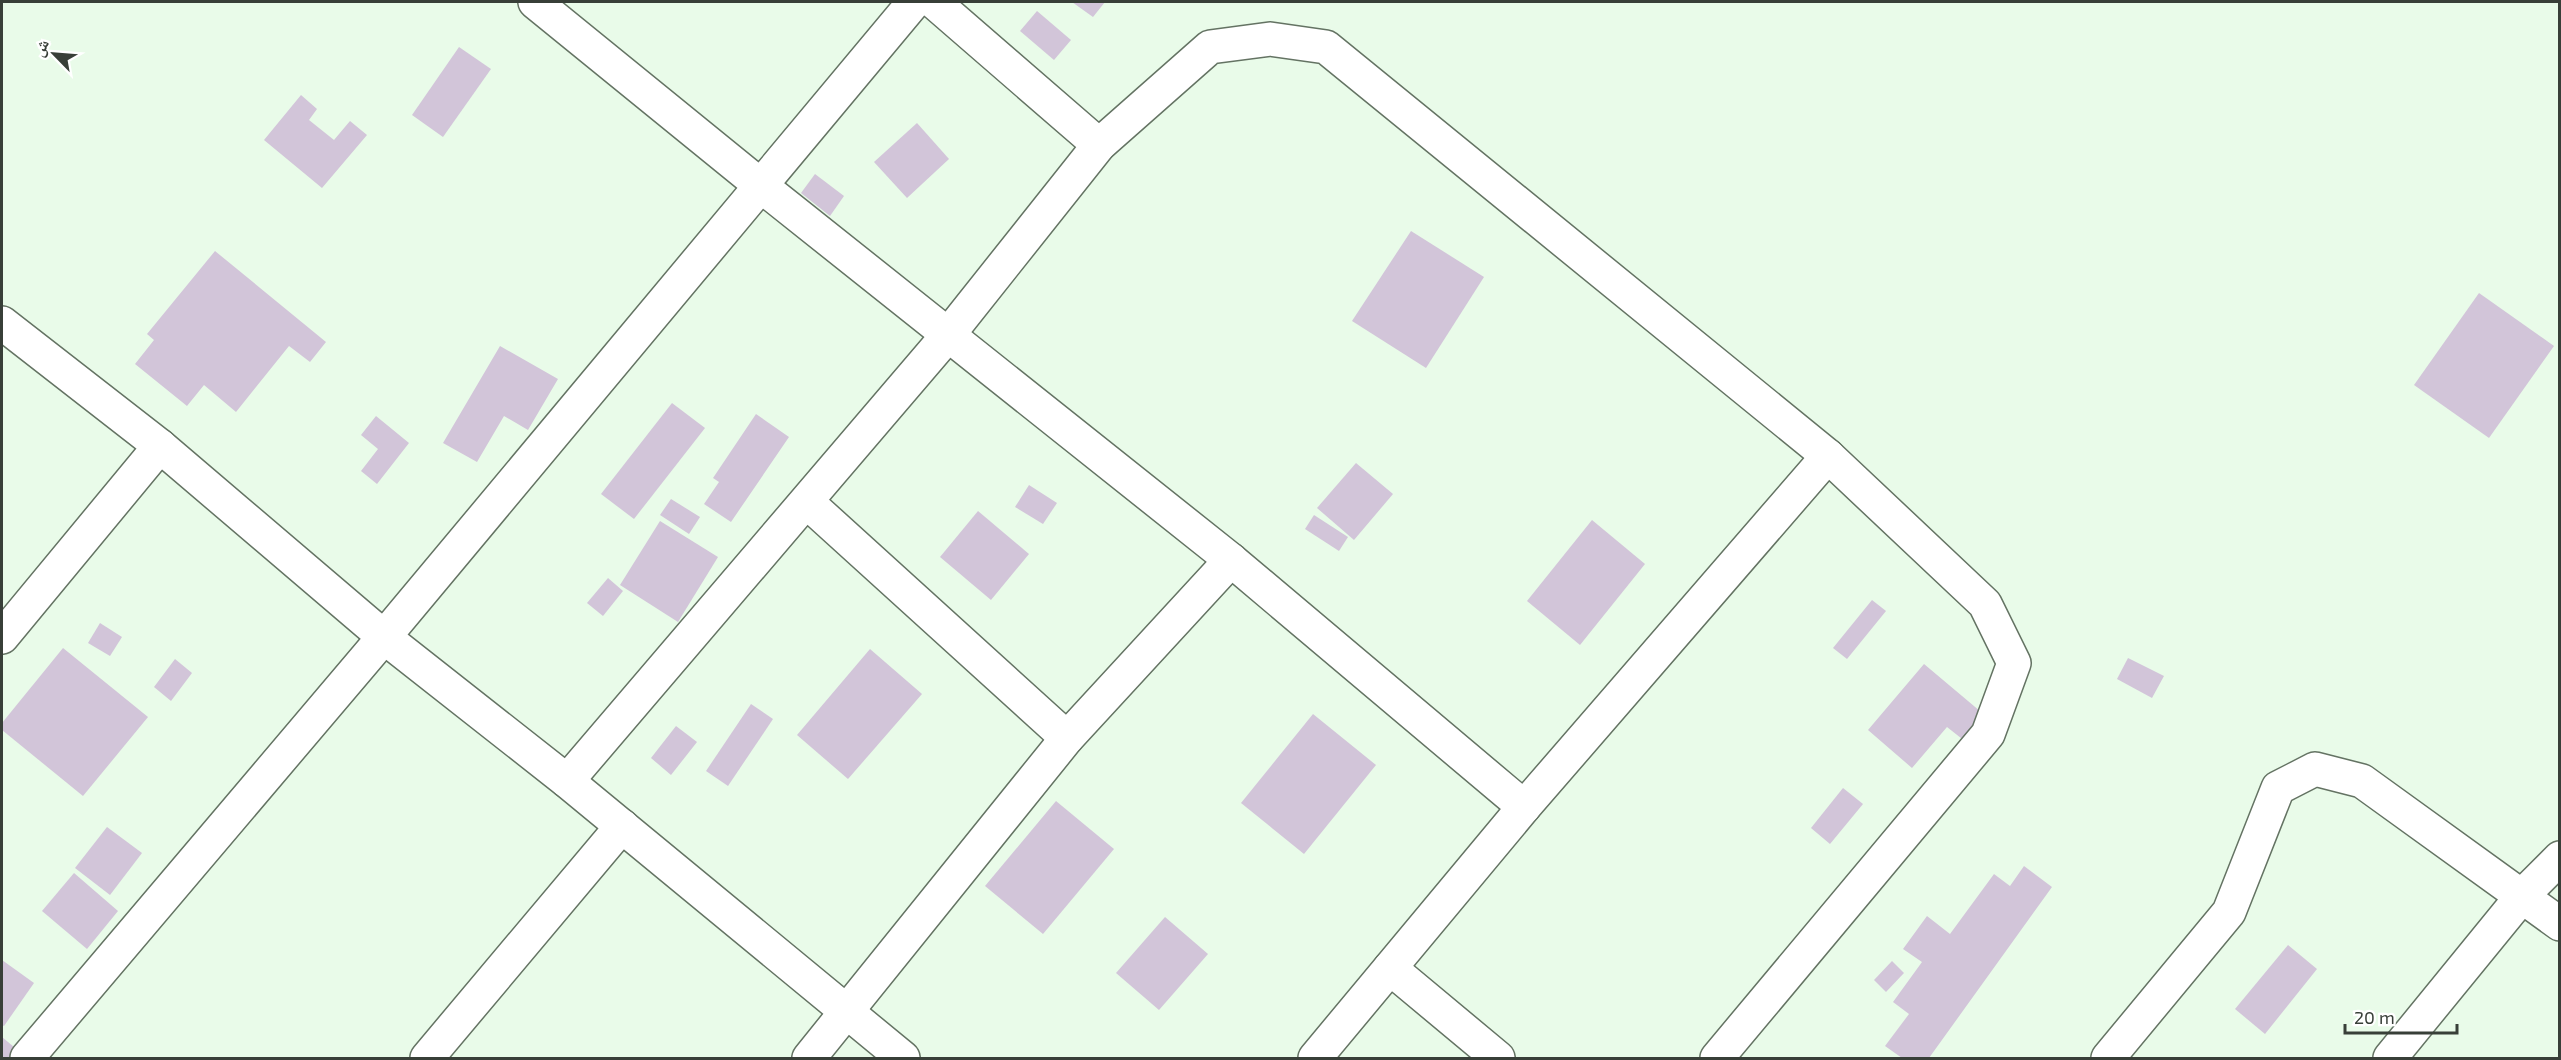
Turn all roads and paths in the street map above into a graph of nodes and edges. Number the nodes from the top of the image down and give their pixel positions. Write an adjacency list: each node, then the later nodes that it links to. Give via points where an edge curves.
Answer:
1 (535, 2): 5 (street)
2 (914, 2): 5 (street)
3 (934, 2): 4 (street)
4 (1099, 145): 7 (street); 9 (street, via 1210,47 1270,39 1326,47)
5 (760, 185): 7 (street); 13 (street)
6 (2, 323): 8 (street)
7 (948, 335): 10 (street); 11 (street)
8 (160, 446): 12 (street); 13 (street)
9 (1828, 456): 16 (street); 29 (street, via 1985,604 2014,663 1988,734)
10 (807, 502): 14 (street); 15 (street)
11 (1231, 560): 14 (street); 16 (street)
12 (2, 637)
13 (384, 637): 15 (street); 23 (street)
14 (1067, 738): 22 (street)
15 (567, 782): 17 (street)
16 (1524, 807): 21 (street)
17 (622, 826): 22 (street); 24 (street)
18 (2559, 858): 19 (street)
19 (2523, 895): 20 (street); 30 (street, via 2362,781 2315,769 2278,788 2229,912); 31 (street)
20 (2559, 924)
21 (1390, 968): 27 (street); 28 (street)
22 (846, 1011): 25 (street); 26 (street)
23 (27, 1059)
24 (427, 1059)
25 (809, 1059)
26 (903, 1059)
27 (1315, 1059)
28 (1498, 1059)
29 (1717, 1059)
30 (2108, 1059)
31 (2390, 1059)

